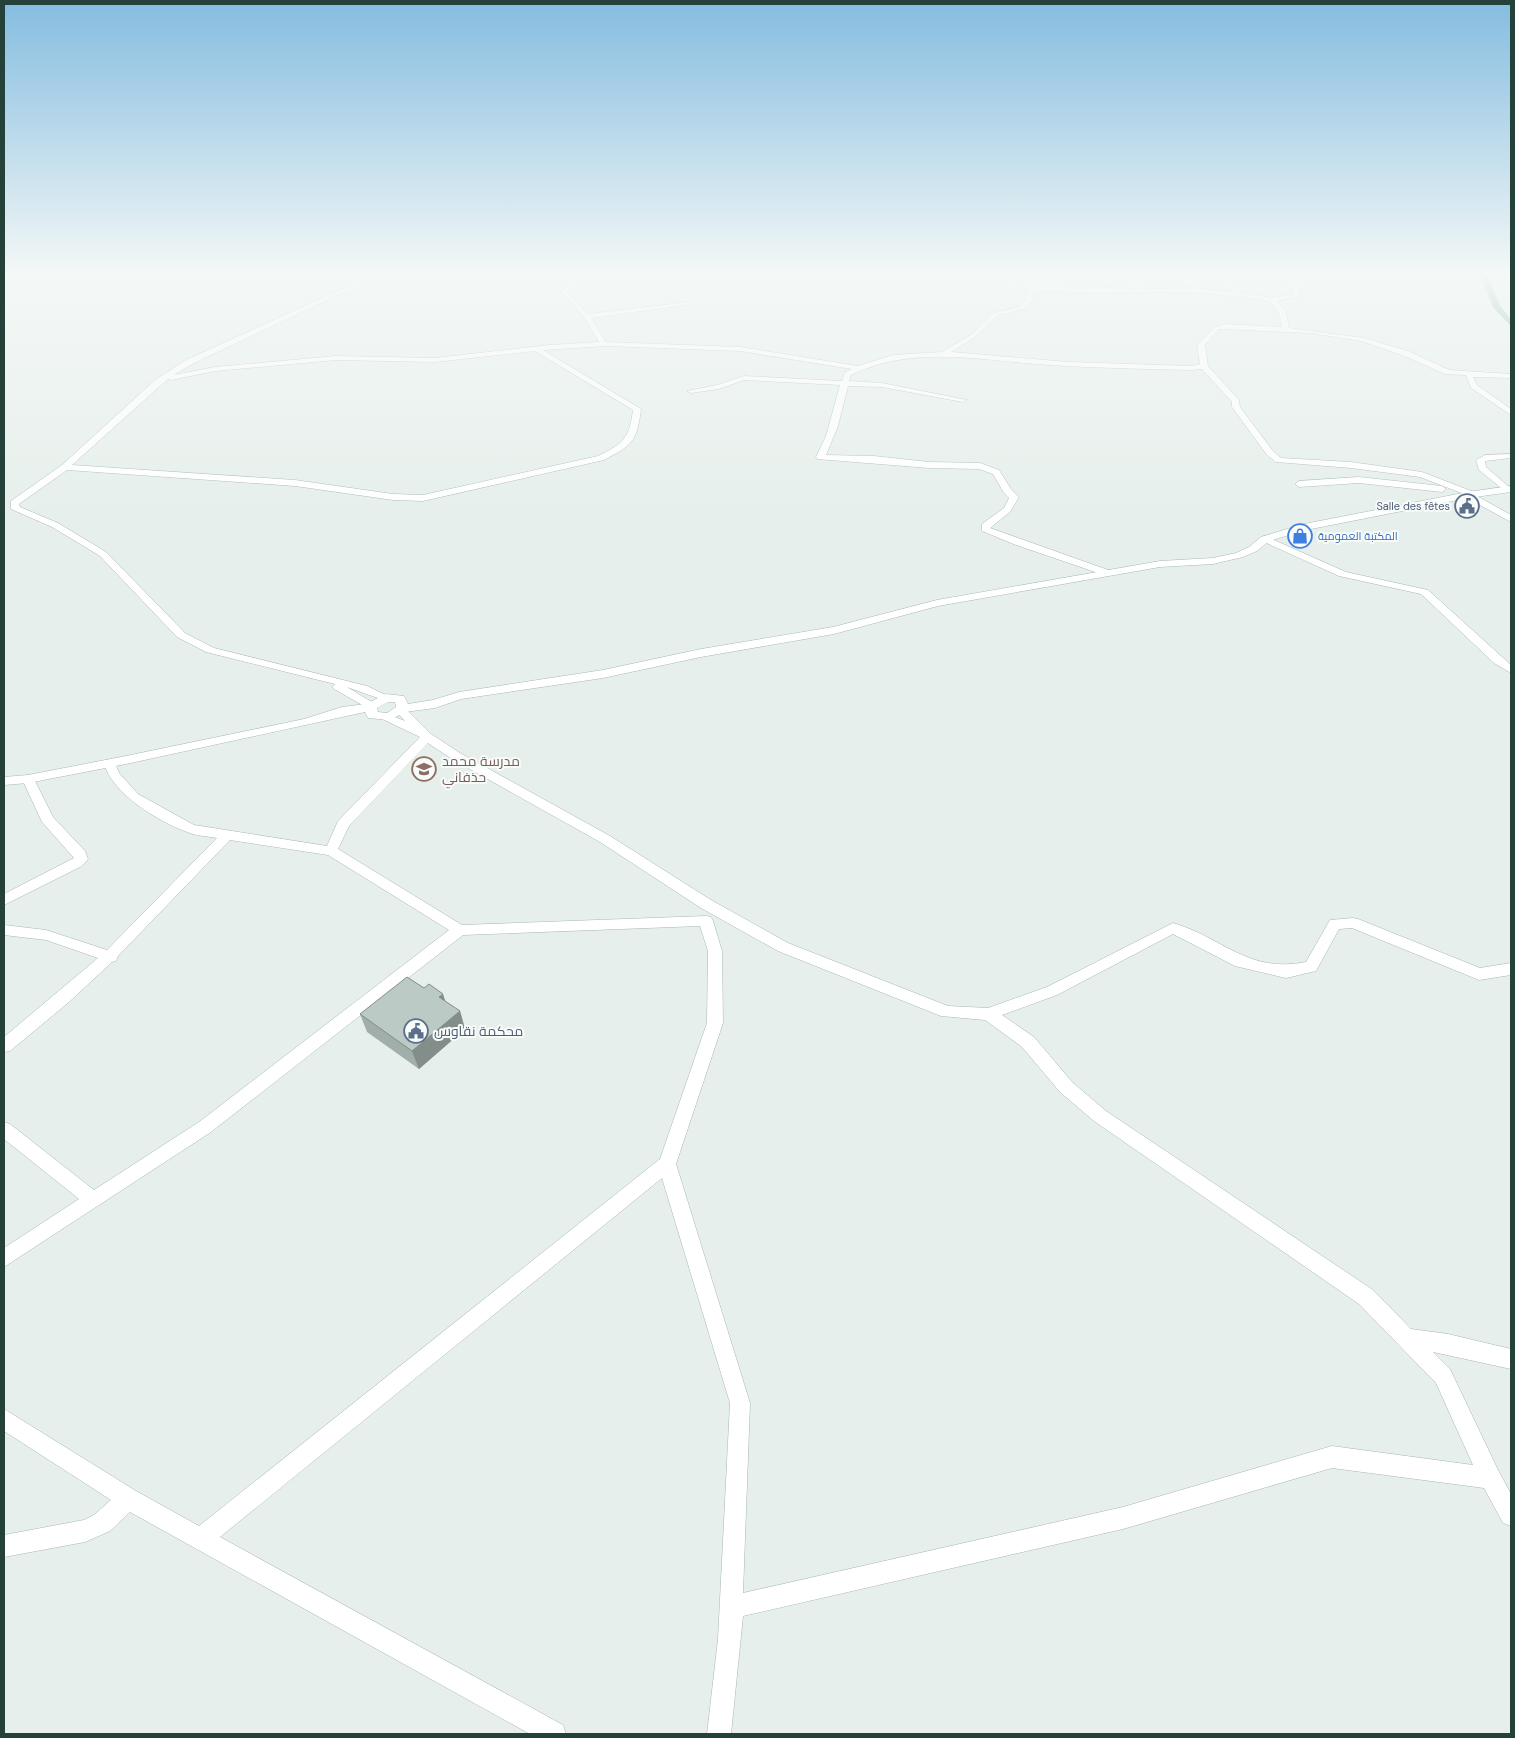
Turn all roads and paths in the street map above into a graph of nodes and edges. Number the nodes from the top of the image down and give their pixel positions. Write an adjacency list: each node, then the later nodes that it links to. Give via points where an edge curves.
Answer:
1 (202, 356): 11 (street)
2 (476, 356): 12 (street, via 427,360 336,358 223,368)
3 (548, 356): 21 (street, via 637,409 634,432 623,446 601,458 423,498 295,483)
4 (783, 356): 10 (street)
5 (895, 356): 10 (street)
6 (958, 356): 9 (street, via 1086,365)
7 (1203, 356): 9 (street)
8 (1412, 356): 14 (street, via 1448,372)
9 (1204, 366): 24 (street, via 1236,402 1236,407 1270,453 1279,460 1351,465 1422,475)
10 (856, 368): 16 (street)
11 (173, 372): 12 (street); 15 (street)
12 (183, 375): 15 (street)
13 (1511, 376): 14 (street)
14 (1472, 377): 19 (street)
15 (158, 382): 21 (street)
16 (844, 383): 17 (street, via 744,378 719,387); 18 (street, via 882,385); 29 (street, via 839,413 820,457 990,468 1014,501 985,529)
17 (691, 391)
18 (963, 400)
19 (1511, 413)
20 (1511, 456): 23 (street, via 1480,460 1482,468)
21 (65, 467): 26 (street)
22 (1299, 484): 24 (street, via 1360,480)
23 (1509, 489): 24 (street)
24 (1466, 493): 27 (street); 28 (street, via 1304,527)
25 (4, 500): 26 (street)
26 (14, 503): 31 (street, via 16,509 55,525 103,554 182,635 194,643)
27 (1511, 519)
28 (1265, 539): 29 (street, via 1248,551 1221,560 1160,564); 30 (street, via 1343,574 1424,592)
29 (1107, 573): 33 (street, via 938,603 834,630 603,674)
30 (1511, 670)
31 (322, 680): 32 (street); 34 (street, via 356,686)
32 (354, 696): 36 (street); 37 (street)
33 (459, 696): 35 (street); 35 (street, via 424,696)
34 (386, 698): 35 (street); 37 (street)
35 (406, 709): 37 (street); 39 (street)
36 (342, 711): 37 (street); 38 (street)
37 (375, 711): 38 (street, via 333,722); 39 (street)
38 (307, 722): 40 (street)
39 (424, 734): 44 (street, via 343,824); 46 (street, via 456,756 605,839)
40 (110, 763): 41 (street); 43 (street, via 113,774 133,798 191,829)
41 (28, 779): 42 (street); 45 (street, via 48,819 81,859)
42 (4, 781)
43 (227, 835): 44 (street); 49 (street)
44 (331, 851): 48 (street)
45 (4, 900)
46 (706, 913): 48 (street); 51 (street, via 868,983 947,1012); 54 (street, via 715,951 715,1024)
47 (4, 930): 49 (street, via 53,935)
48 (460, 930): 55 (street, via 205,1127)
49 (110, 957): 52 (street)
50 (1511, 969): 51 (street, via 1479,974 1353,923 1335,924 1311,967 1286,972 1235,960 1173,928 1052,991)
51 (988, 1014): 57 (street, via 1028,1042 1066,1087 1100,1116 1366,1297)
52 (4, 1046)
53 (4, 1129): 55 (street)
54 (667, 1164): 63 (street); 65 (street, via 740,1403)
55 (93, 1200): 56 (street)
56 (4, 1258)
57 (1406, 1338): 58 (street); 60 (street, via 1443,1376)
58 (1511, 1359)
59 (4, 1418): 61 (street)
60 (1490, 1478): 62 (street); 65 (street, via 1332,1457 1123,1518)
61 (128, 1499): 63 (street); 64 (street, via 102,1523 85,1531)
62 (1511, 1515)
63 (200, 1539): 66 (street)
64 (4, 1546)
65 (731, 1607): 67 (street)
66 (554, 1734)
67 (719, 1734)

